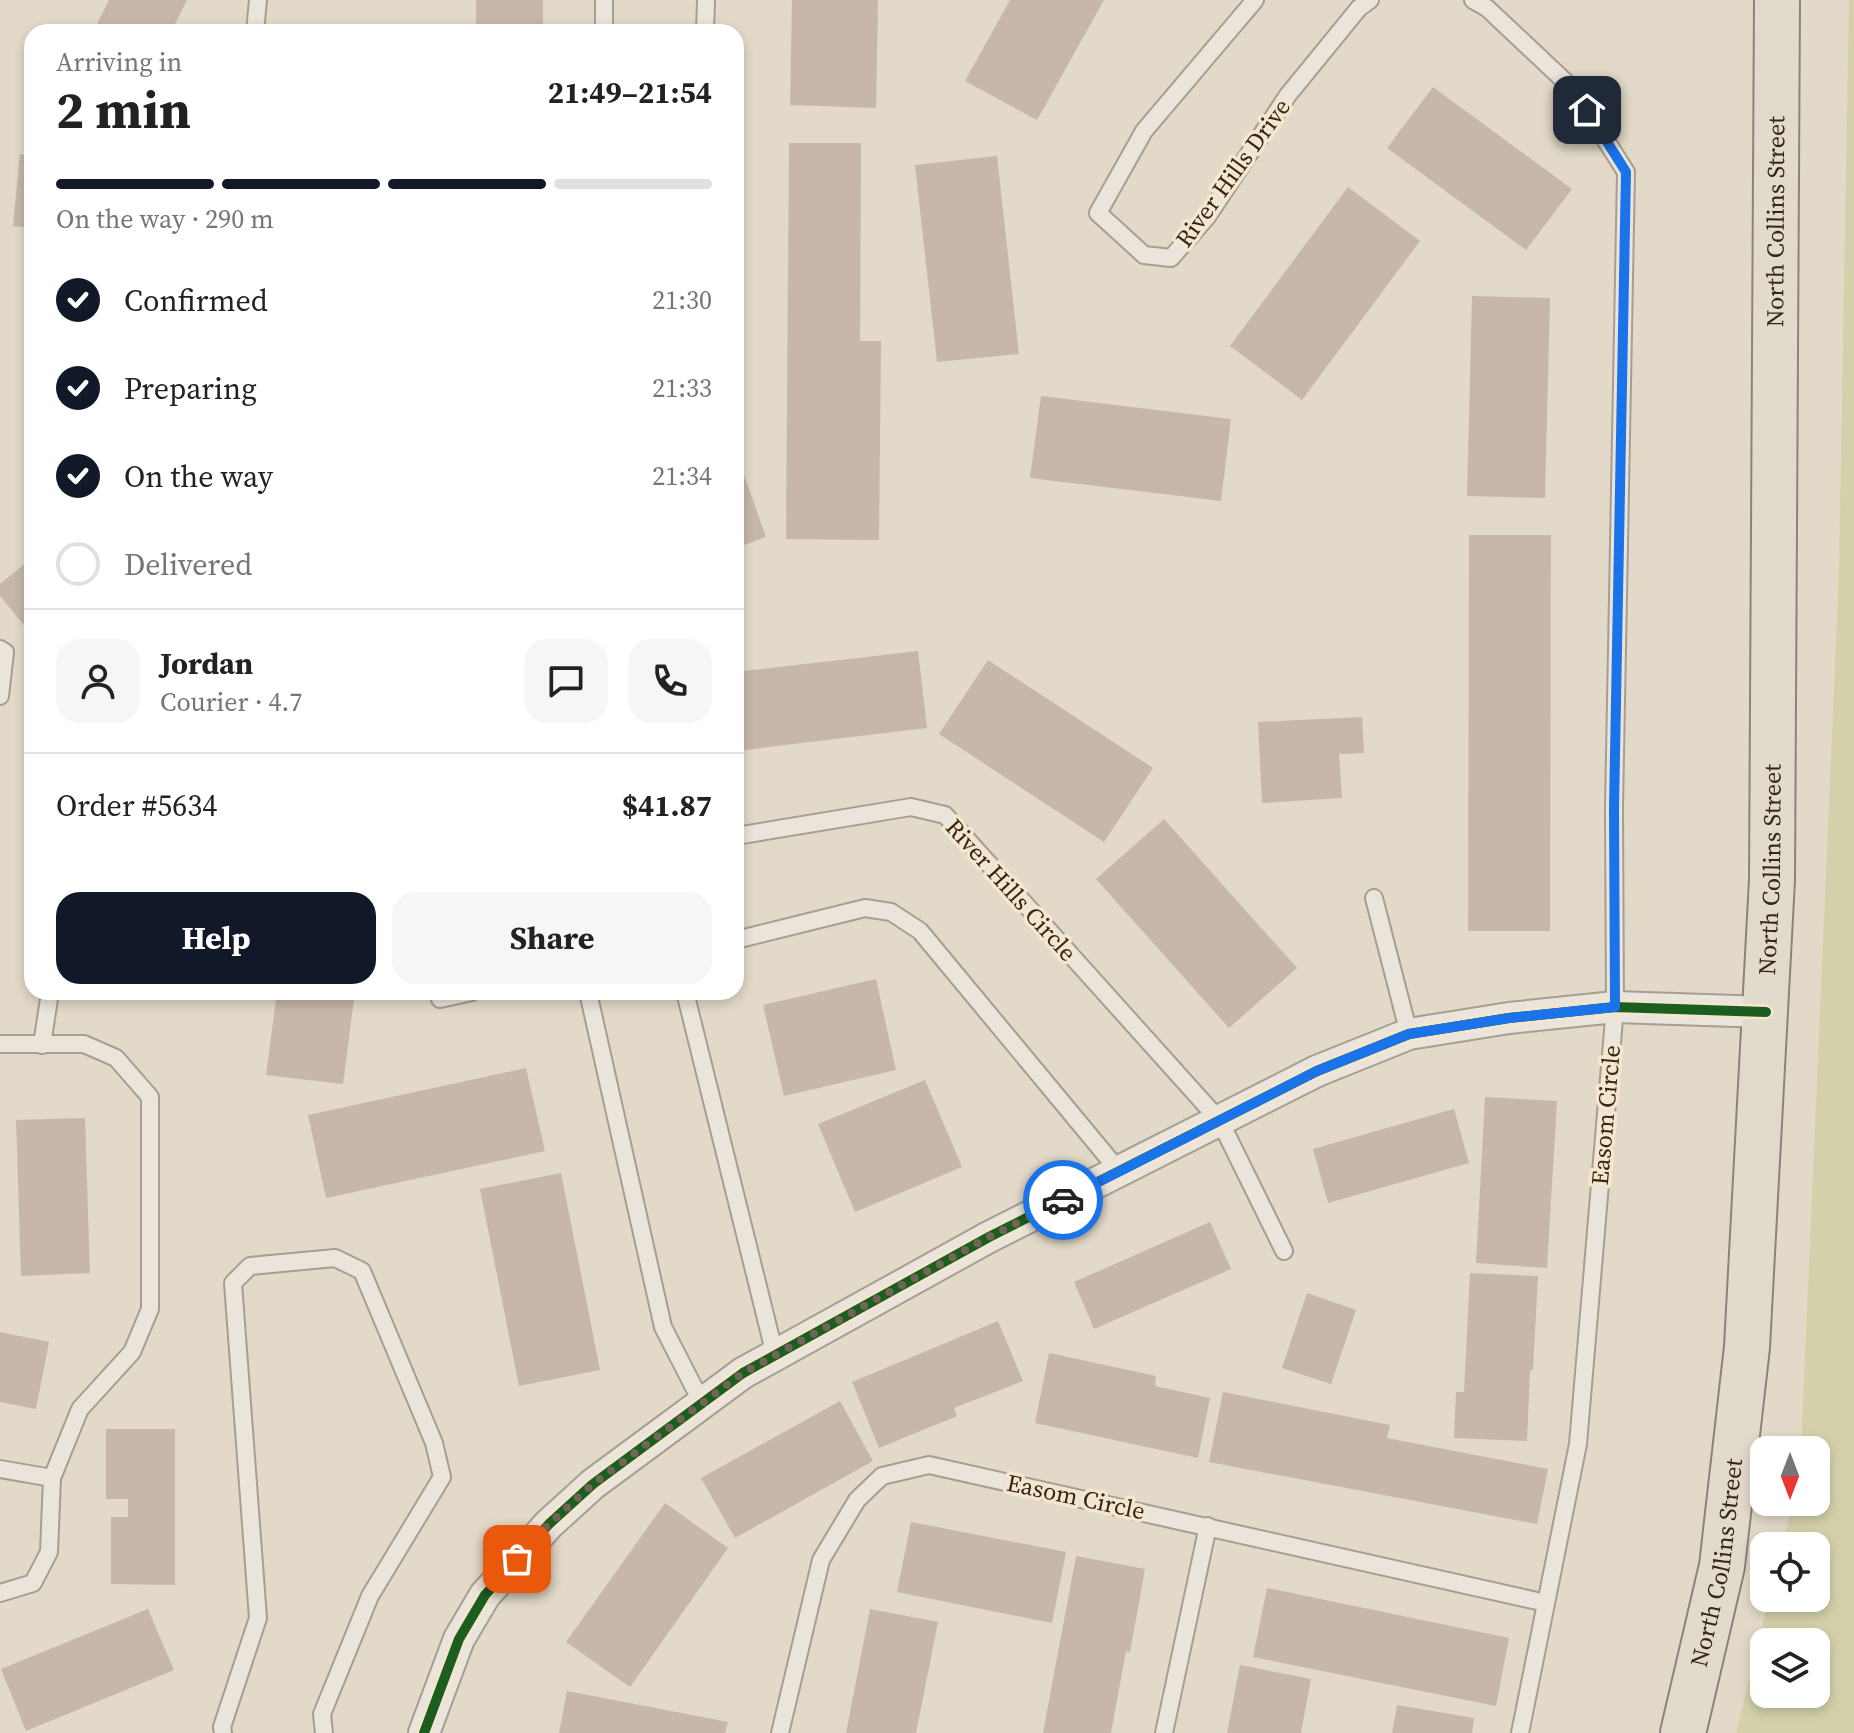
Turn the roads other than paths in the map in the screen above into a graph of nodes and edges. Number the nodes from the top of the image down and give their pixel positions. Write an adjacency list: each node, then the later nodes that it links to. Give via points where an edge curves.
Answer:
1 (258, 0): 8 (lane)
2 (604, 0): 9 (lane)
3 (706, 0): 10 (lane)
4 (1255, 0): 5 (lane, River Hills Drive, via 1144,131 1098,213 1144,255 1171,258 1198,228 1288,95)
5 (1370, 0)
6 (1473, 0): 19 (lane, via 1573,89 1626,172)
7 (1777, 0): 20 (main road, North Collins Street, via 1772,880)
8 (256, 24)
9 (604, 24)
10 (705, 24)
11 (0, 649): 12 (lane, via 5,652)
12 (0, 696)
13 (744, 835): 24 (lane, River Hills Circle, via 911,807 945,815)
14 (1374, 898): 21 (lane)
15 (744, 938): 25 (lane, via 865,908 891,912 920,931)
16 (49, 1000): 23 (lane)
17 (590, 1000): 28 (lane, via 663,1327)
18 (687, 1000): 27 (lane)
19 (1615, 1007): 20 (street); 21 (street); 33 (lane, Easom Circle, via 1578,1444)
20 (1766, 1012): 40 (main road, North Collins Street, via 1747,1347 1722,1566)
21 (1409, 1034): 24 (street, via 1317,1071)
22 (0, 1044): 23 (lane)
23 (42, 1045): 30 (lane, via 84,1044 116,1058 150,1097 150,1309 132,1352 80,1409)
24 (1220, 1121): 25 (street); 26 (lane, River Hills Circle)
25 (1119, 1171): 27 (street)
26 (1284, 1251)
27 (775, 1355): 28 (street)
28 (702, 1403): 36 (street, via 593,1484 485,1595 459,1639)
29 (0, 1469): 30 (lane)
30 (52, 1478): 32 (lane, via 49,1552 33,1583)
31 (1208, 1526): 33 (lane, Easom Circle); 37 (lane, Easom Circle, via 929,1465 882,1476 857,1500 821,1560); 38 (lane)
32 (0, 1593)
33 (1546, 1603): 39 (lane, Easom Circle)
34 (223, 1733): 35 (lane, via 258,1618 233,1283 250,1266 335,1258 362,1271 434,1443 442,1477 370,1596 322,1714)
35 (324, 1733)
36 (424, 1733)
37 (780, 1733)
38 (1164, 1733)
39 (1520, 1733)
40 (1683, 1733)

